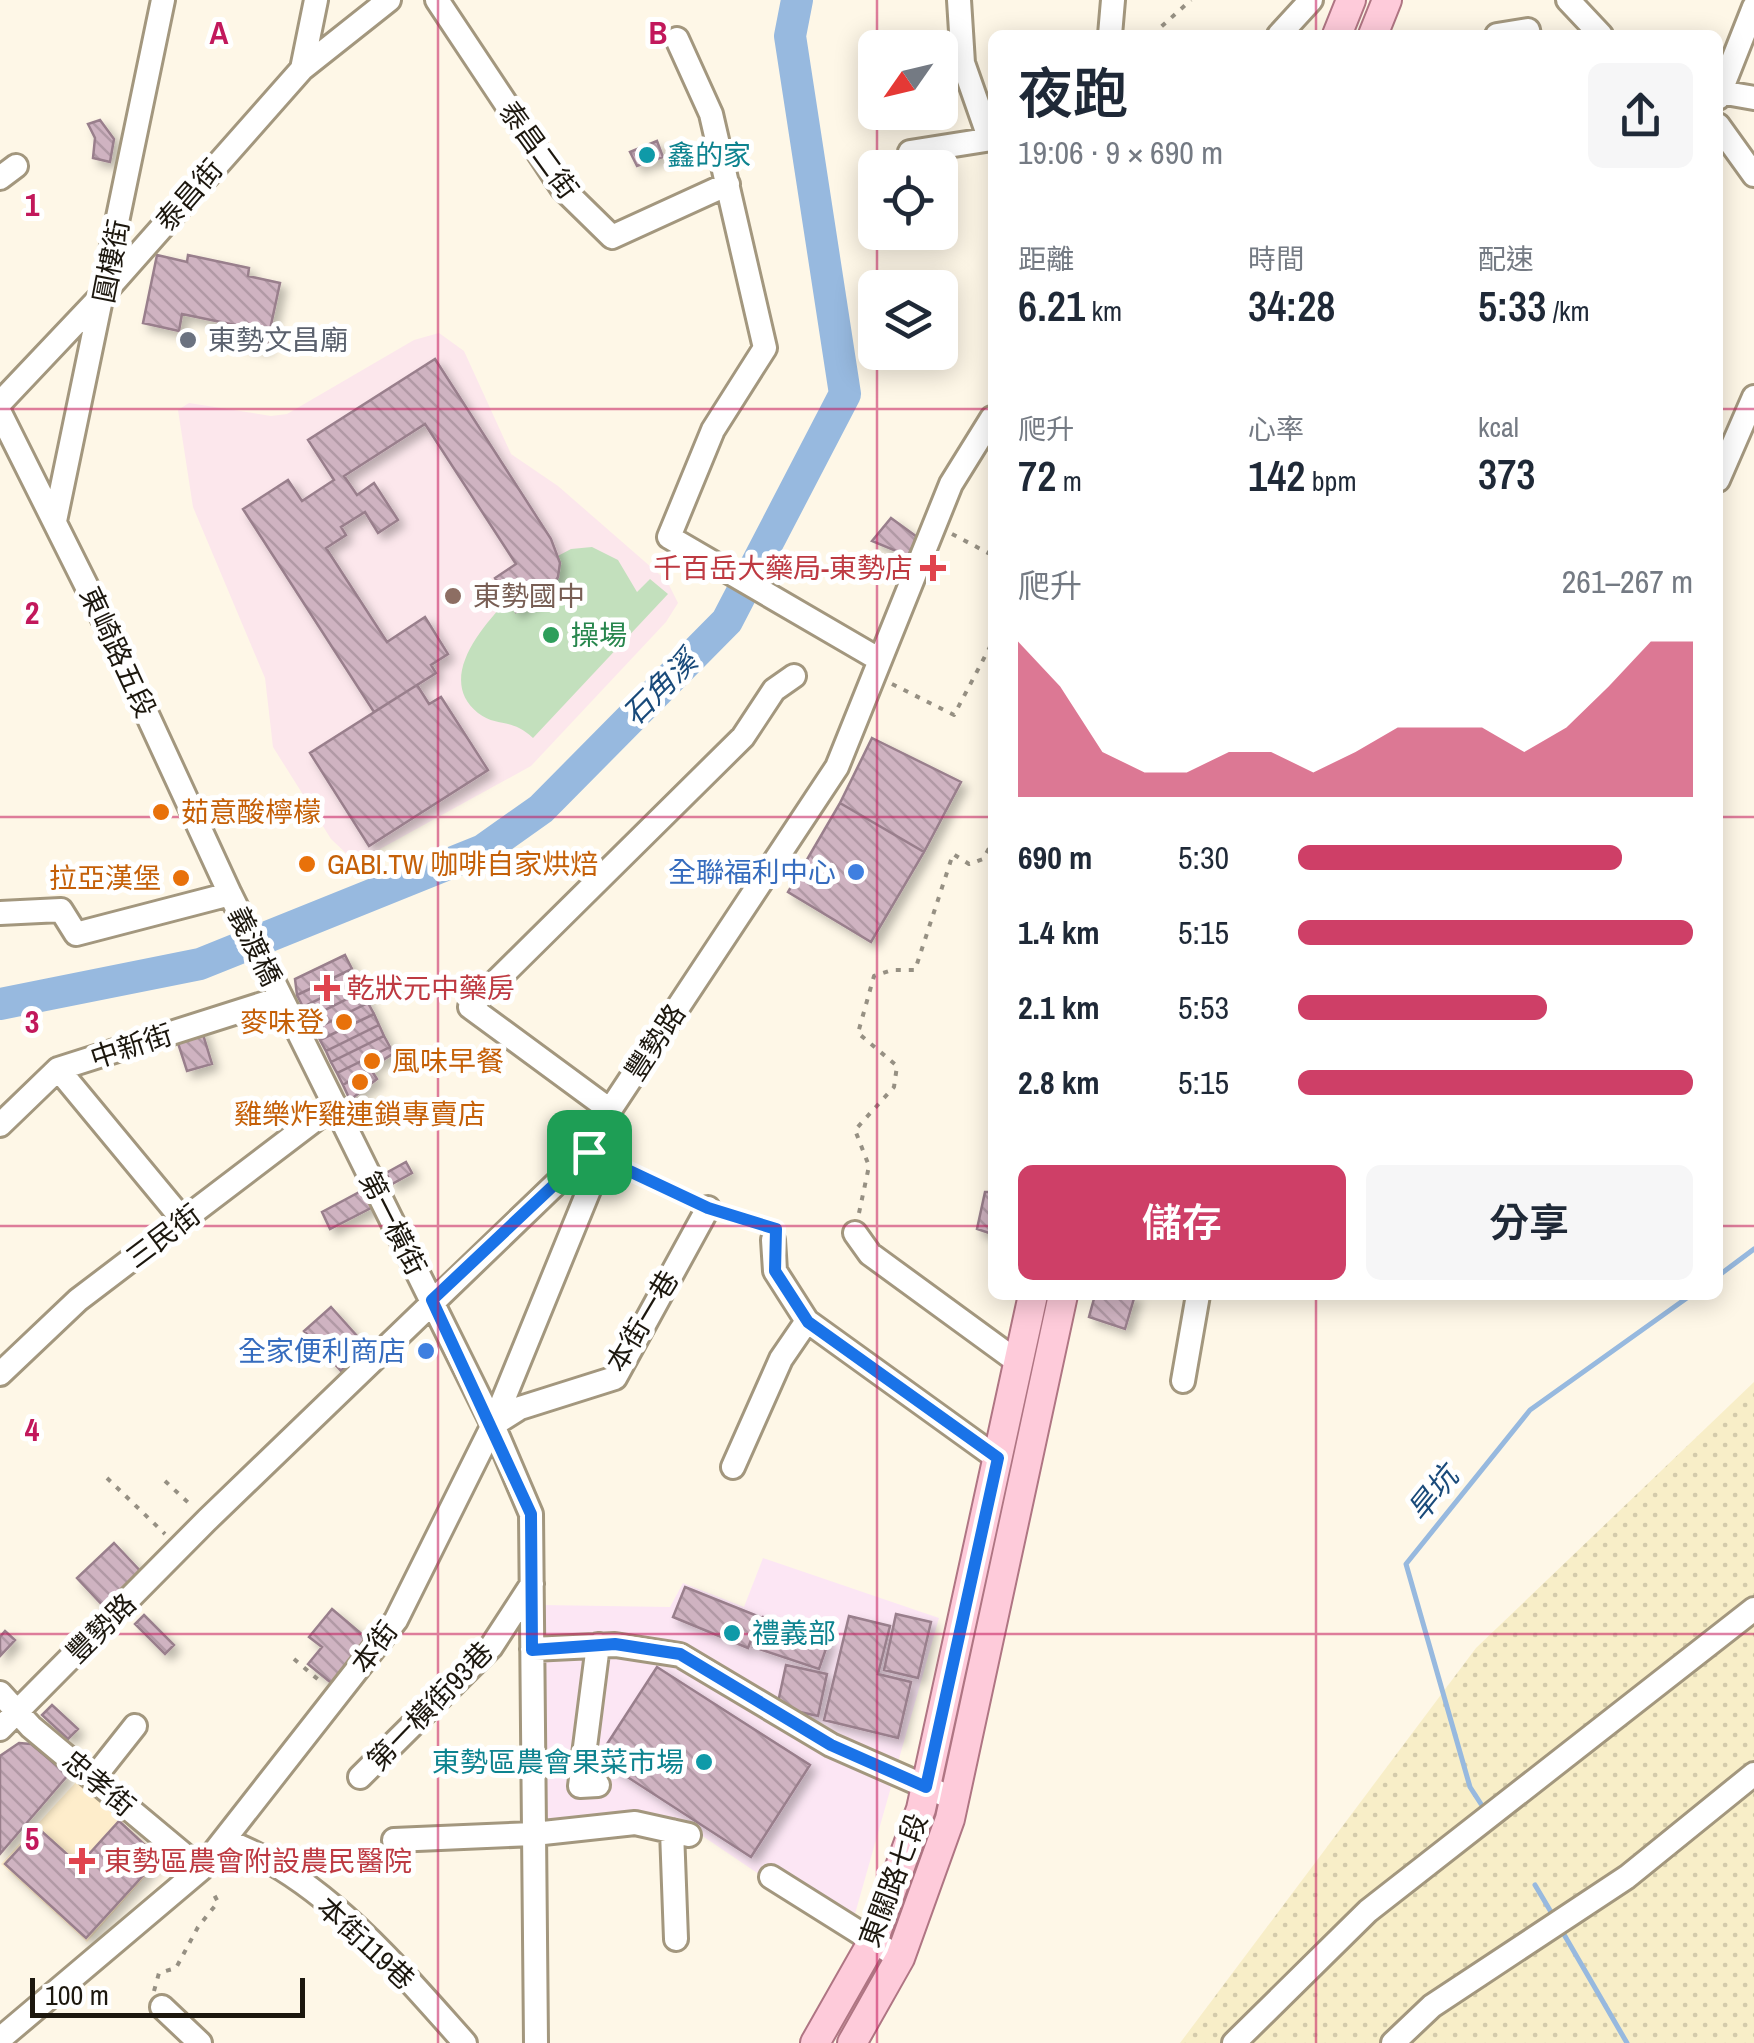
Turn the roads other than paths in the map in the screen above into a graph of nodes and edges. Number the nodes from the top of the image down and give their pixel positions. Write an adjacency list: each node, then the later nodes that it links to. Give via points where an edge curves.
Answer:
1 (162, 0): 28 (street, 圓樓街)
2 (316, 0): 18 (street)
3 (388, 0): 18 (street, 泰昌街)
4 (437, 0): 27 (street, 泰昌二街, via 562,188 612,237)
5 (959, 0): 22 (street, via 963,63)
6 (1113, 0): 12 (street)
7 (1311, 0): 13 (street)
8 (1351, 0): 14 (main road)
9 (1387, 0): 15 (main road)
10 (1569, 0): 16 (street)
11 (1754, 7): 19 (street)
12 (1110, 30)
13 (1283, 30)
14 (1339, 30)
15 (1375, 30)
16 (1596, 30)
17 (676, 38): 27 (street, via 712,114)
18 (302, 69): 28 (street, 泰昌街)
19 (1723, 85)
20 (1723, 95): 21 (street)
21 (1754, 98)
22 (988, 131)
23 (1723, 132): 26 (street)
24 (988, 139): 25 (street)
25 (922, 150)
26 (1754, 176)
27 (728, 184): 35 (street, via 765,348 713,430 670,538 792,606)
28 (104, 293): 30 (street, 泰昌街); 34 (street, 圓樓街)
29 (1754, 397): 33 (street)
30 (0, 403)
31 (0, 413): 34 (street, 東崎路五段)
32 (988, 424): 35 (street, 豐勢路, via 950,484)
33 (1723, 468)
34 (55, 520): 37 (street, 東崎路五段)
35 (877, 667): 42 (street, 豐勢路, via 837,767)
36 (794, 676): 42 (street, via 774,690 743,737 470,1007)
37 (230, 894): 38 (street, via 76,934 61,910); 39 (street, 義渡橋)
38 (0, 913)
39 (281, 998): 40 (street, 中新街); 41 (street, 第一橫街)
40 (58, 1069): 43 (street, 中新街); 46 (street)
41 (333, 1106): 46 (street, 三民街); 49 (street, 第一橫街)
42 (610, 1110): 44 (street, 豐勢路)
43 (0, 1126)
44 (589, 1152): 49 (street, 豐勢路); 57 (street, 本街, via 591,1185)
45 (708, 1208): 57 (street, 本街一巷, via 615,1378 520,1408)
46 (183, 1220): 55 (street, 三民街, via 78,1300)
47 (855, 1232): 54 (street, via 870,1254)
48 (773, 1240): 53 (street, via 775,1271)
49 (432, 1300): 57 (street, 第一橫街); 65 (street, 豐勢路)
50 (1032, 1300): 54 (main road, 東關路七段)
51 (1062, 1300): 73 (main road, 東關路七段)
52 (1197, 1300): 56 (street)
53 (808, 1322): 58 (street); 59 (street, via 781,1359)
54 (1018, 1362): 58 (main road, 東關路七段)
55 (0, 1374)
56 (1183, 1381)
57 (493, 1424): 60 (street, 第一橫街, via 531,1514); 75 (street, 本街, via 396,1620)
58 (998, 1458): 72 (main road, 東關路七段)
59 (733, 1467)
60 (532, 1584): 63 (street, 第一橫街); 69 (street, 第一橫街93巷, via 491,1647)
61 (1754, 1609): 89 (street, via 1368,1911)
62 (598, 1645): 63 (street); 71 (street, via 580,1786); 72 (street, via 680,1654 831,1745)
63 (532, 1650): 74 (street, 第一橫街)
64 (0, 1693): 65 (street, 忠孝街)
65 (18, 1712): 67 (street, 豐勢路); 70 (street, 忠孝街)
66 (136, 1726): 70 (street)
67 (0, 1729)
68 (1754, 1774): 90 (street, via 1627,1878 1432,2006)
69 (360, 1777)
70 (93, 1779): 77 (street, 忠孝街)
71 (598, 1785)
72 (926, 1787): 73 (street); 80 (main road, 東關路七段)
73 (954, 1799): 81 (main road, 東關路七段)
74 (534, 1834): 76 (street); 79 (street, via 635,1822 680,1833); 86 (street, 第一橫街)
75 (224, 1840): 77 (street, 本街); 83 (street, 本街119巷, via 267,1856 386,1955)
76 (394, 1840)
77 (201, 1869): 84 (street, 本街)
78 (771, 1877): 80 (street)
79 (676, 1939)
80 (873, 1941): 81 (street); 87 (main road, 東關路七段)
81 (900, 1958): 88 (main road, 東關路七段)
82 (162, 2007): 85 (street)
83 (452, 2038)
84 (0, 2039)
85 (200, 2043)
86 (536, 2043)
87 (815, 2043)
88 (852, 2043)
89 (1234, 2043)
90 (1393, 2043)

